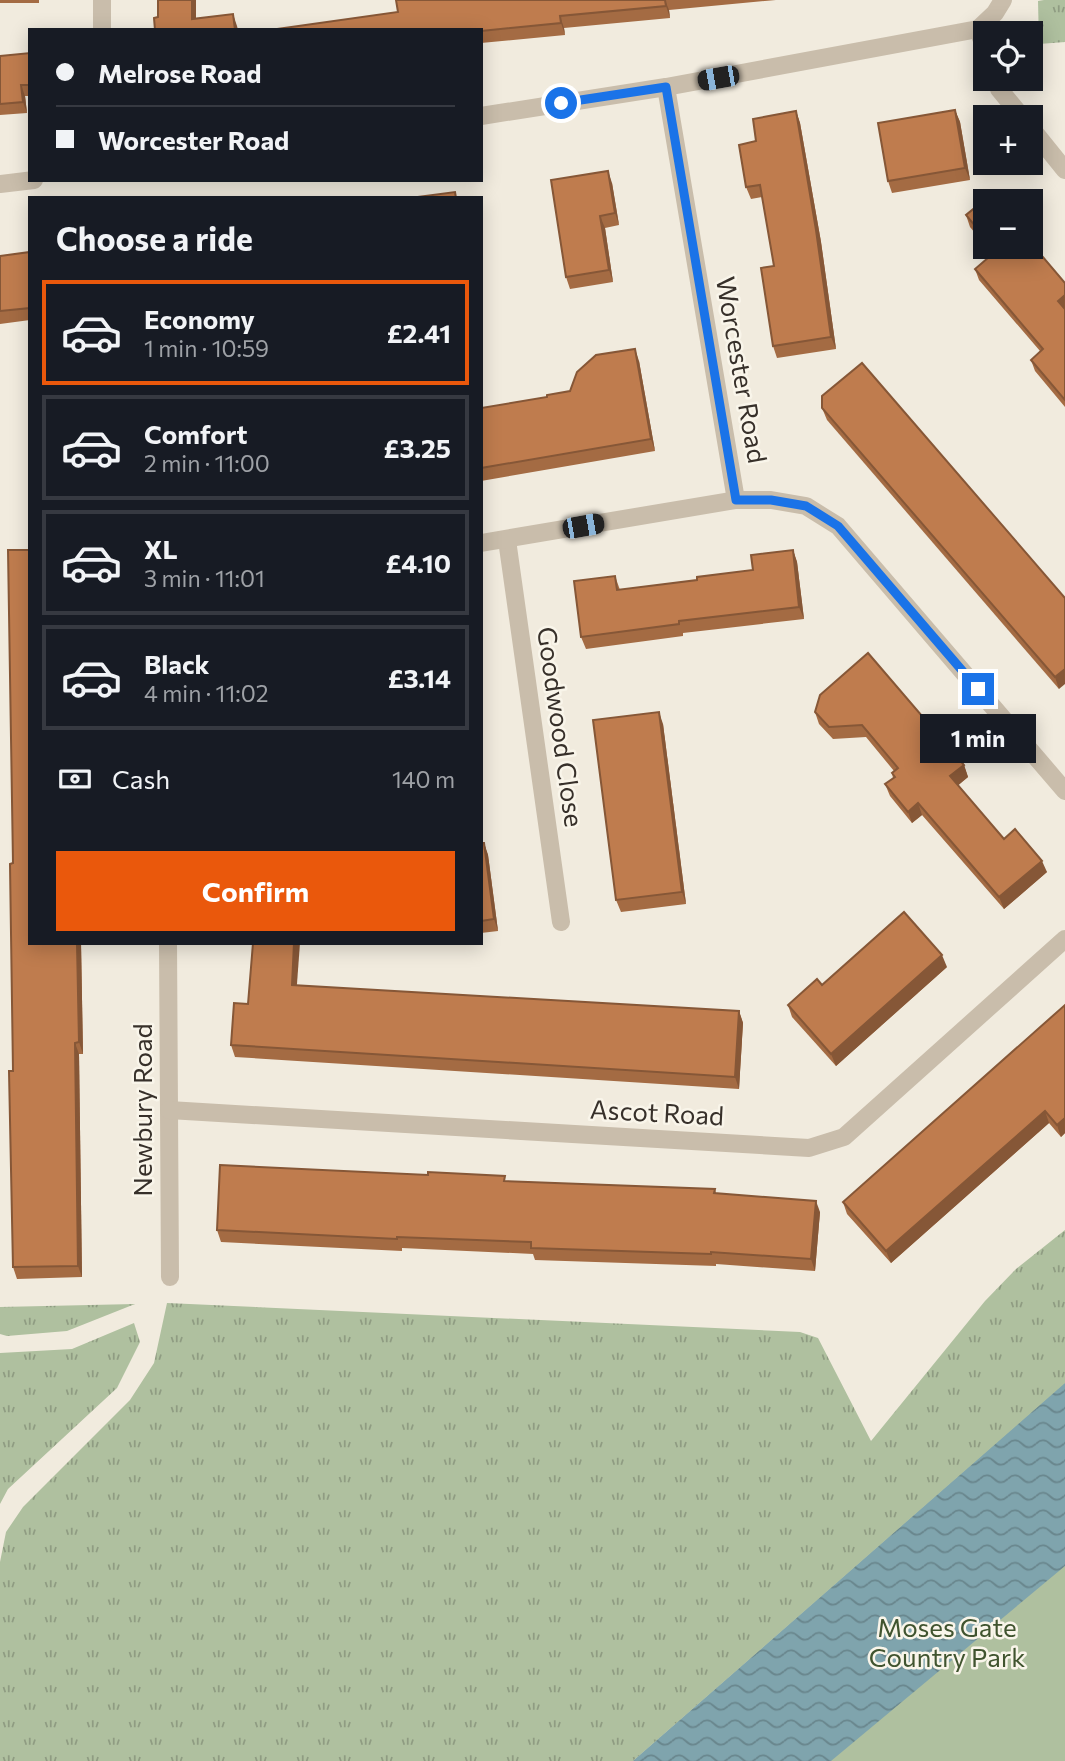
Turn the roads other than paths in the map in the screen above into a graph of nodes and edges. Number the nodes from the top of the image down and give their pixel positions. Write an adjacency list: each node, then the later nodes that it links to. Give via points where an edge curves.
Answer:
1 (102, 0): 4 (street)
2 (1003, 0): 3 (street)
3 (986, 21)
4 (102, 28)
5 (973, 30): 6 (street)
6 (666, 87): 9 (street); 14 (street, Worcester Road)
7 (1001, 91): 8 (street)
8 (1012, 105)
9 (483, 116)
10 (1043, 143): 11 (street)
11 (1065, 170)
12 (28, 181): 13 (street)
13 (0, 184)
14 (736, 500): 15 (street); 17 (street, Worcester Road, via 806,506 838,526)
15 (507, 540): 16 (street); 18 (street, Goodwood Close)
16 (483, 543)
17 (1065, 791)
18 (561, 922)
19 (1065, 939): 21 (street, Ascot Road, via 844,1137 808,1148)
20 (168, 945): 21 (street, Newbury Road)
21 (169, 1110): 22 (street, Newbury Road)
22 (170, 1277)

